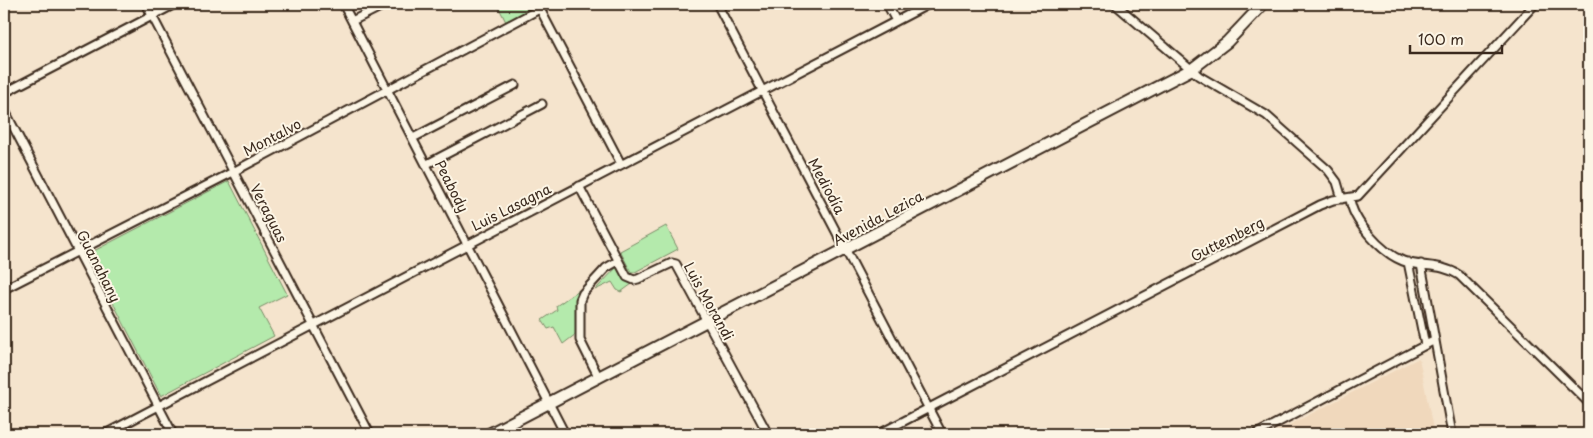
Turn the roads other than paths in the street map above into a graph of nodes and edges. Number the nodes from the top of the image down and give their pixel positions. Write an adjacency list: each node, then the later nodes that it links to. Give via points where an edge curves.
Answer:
1 (146, 4): 13 (street, Veraguas)
2 (175, 4): 13 (street)
3 (343, 4): 14 (street, Peabody)
4 (386, 4): 14 (street)
5 (549, 4): 12 (street, Montalvo)
6 (717, 4): 19 (street, Mediodía)
7 (887, 4): 15 (street)
8 (929, 4): 15 (street, Luis Lasagna)
9 (1116, 4): 16 (street)
10 (1263, 4): 16 (street, Avenida Lezica, via 1223,47)
11 (1535, 4): 28 (street, Guttemberg, via 1371,185 1358,196)
12 (540, 9): 18 (street, Montalvo); 25 (street)
13 (152, 16): 20 (street); 26 (street, Veraguas)
14 (352, 21): 18 (street, Peabody)
15 (896, 21): 19 (street, Luis Lasagna)
16 (1192, 69): 29 (street, via 1215,87 1266,115 1328,170 1339,187); 31 (street, Avenida Lezica)
17 (515, 85): 23 (street)
18 (388, 90): 23 (street, Peabody); 26 (street, Montalvo)
19 (763, 91): 25 (street, Luis Lasagna); 31 (street, Mediodía)
20 (4, 93)
21 (542, 104): 24 (street)
22 (4, 109): 32 (street, Guanahany)
23 (413, 138): 24 (street, Peabody)
24 (427, 164): 30 (street, Peabody)
25 (621, 164): 27 (street, Luis Lasagna)
26 (233, 172): 32 (street, Montalvo); 38 (street, Veraguas)
27 (579, 186): 30 (street, Luis Lasagna); 33 (street, Luis Morandi)
28 (1350, 198): 29 (street, Guttemberg); 34 (street, via 1353,212 1366,231 1393,256)
29 (1342, 199): 45 (street, Guttemberg, via 1320,205)
30 (468, 243): 38 (street, Luis Lasagna); 42 (street, Peabody)
31 (847, 250): 37 (street, Avenida Lezica); 45 (street, Mediodía)
32 (77, 252): 36 (street, Montalvo); 44 (street, Guanahany)
33 (618, 261): 37 (street, Luis Morandi, via 627,277 634,280 676,264); 41 (street, via 606,268 580,300 580,340)
34 (1408, 262): 35 (street); 40 (street)
35 (1421, 264): 39 (street); 43 (street, via 1446,268 1459,275)
36 (4, 289)
37 (708, 322): 41 (street, Avenida Lezica); 51 (street, Luis Morandi)
38 (312, 325): 44 (street, Luis Lasagna); 48 (street, Veraguas)
39 (1435, 340): 40 (street); 55 (street)
40 (1425, 345): 54 (street)
41 (599, 378): 42 (street, Avenida Lezica)
42 (550, 403): 49 (street, Avenida Lezica); 50 (street, Peabody)
43 (1589, 403)
44 (158, 407): 46 (street, Luis Lasagna); 47 (street, Guanahany)
45 (929, 408): 52 (street, Guttemberg); 53 (street, Mediodía)
46 (105, 434)
47 (173, 434)
48 (370, 434)
49 (489, 434)
50 (566, 434)
51 (768, 434)
52 (879, 434)
53 (942, 434)
54 (1256, 434)
55 (1452, 434)

